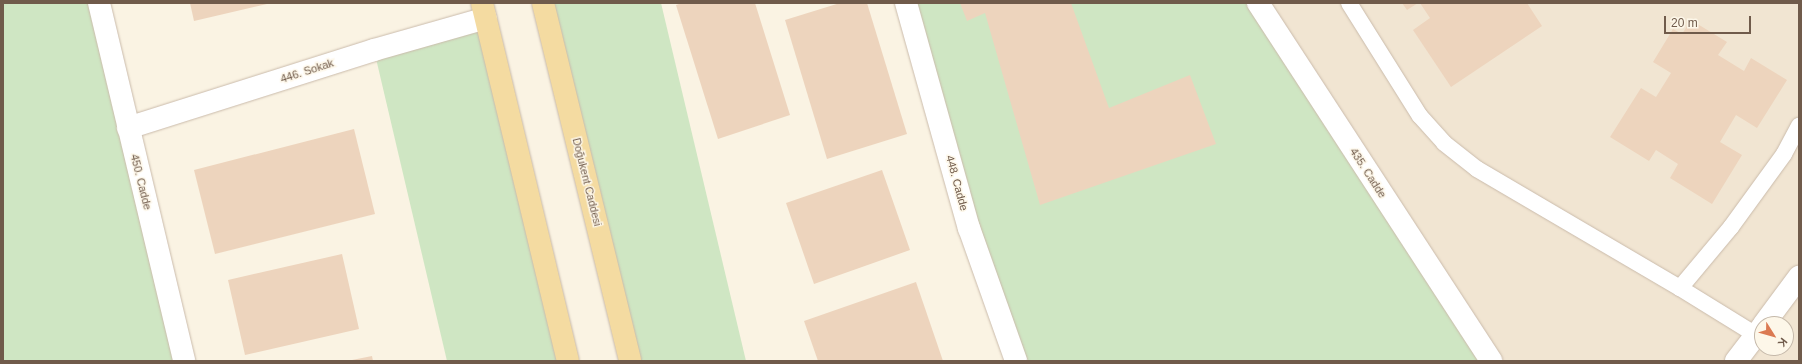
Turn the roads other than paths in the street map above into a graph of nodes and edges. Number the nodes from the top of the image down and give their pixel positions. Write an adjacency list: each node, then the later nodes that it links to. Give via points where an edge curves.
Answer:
1 (99, 3): 8 (street, 450. Cadde)
2 (543, 3): 17 (main road, Doğukent Caddesi)
3 (906, 3): 18 (street, 448. Cadde, via 969,228)
4 (1258, 3): 14 (street, 435. Cadde)
5 (1349, 3): 10 (lane, via 1420,116 1444,143 1477,170)
6 (484, 11): 8 (street, 446. Sokak, via 374,50); 16 (main road)
7 (1799, 126): 10 (lane, via 1784,154 1740,215)
8 (128, 128): 15 (street, 450. Cadde)
9 (1799, 277): 11 (street)
10 (1680, 288): 12 (lane)
11 (1770, 316)
12 (1754, 325)
13 (1754, 338): 21 (street)
14 (1478, 343): 19 (street); 20 (street)
15 (184, 361)
16 (568, 361)
17 (630, 361)
18 (1016, 361)
19 (1491, 361)
20 (1499, 361)
21 (1736, 361)

